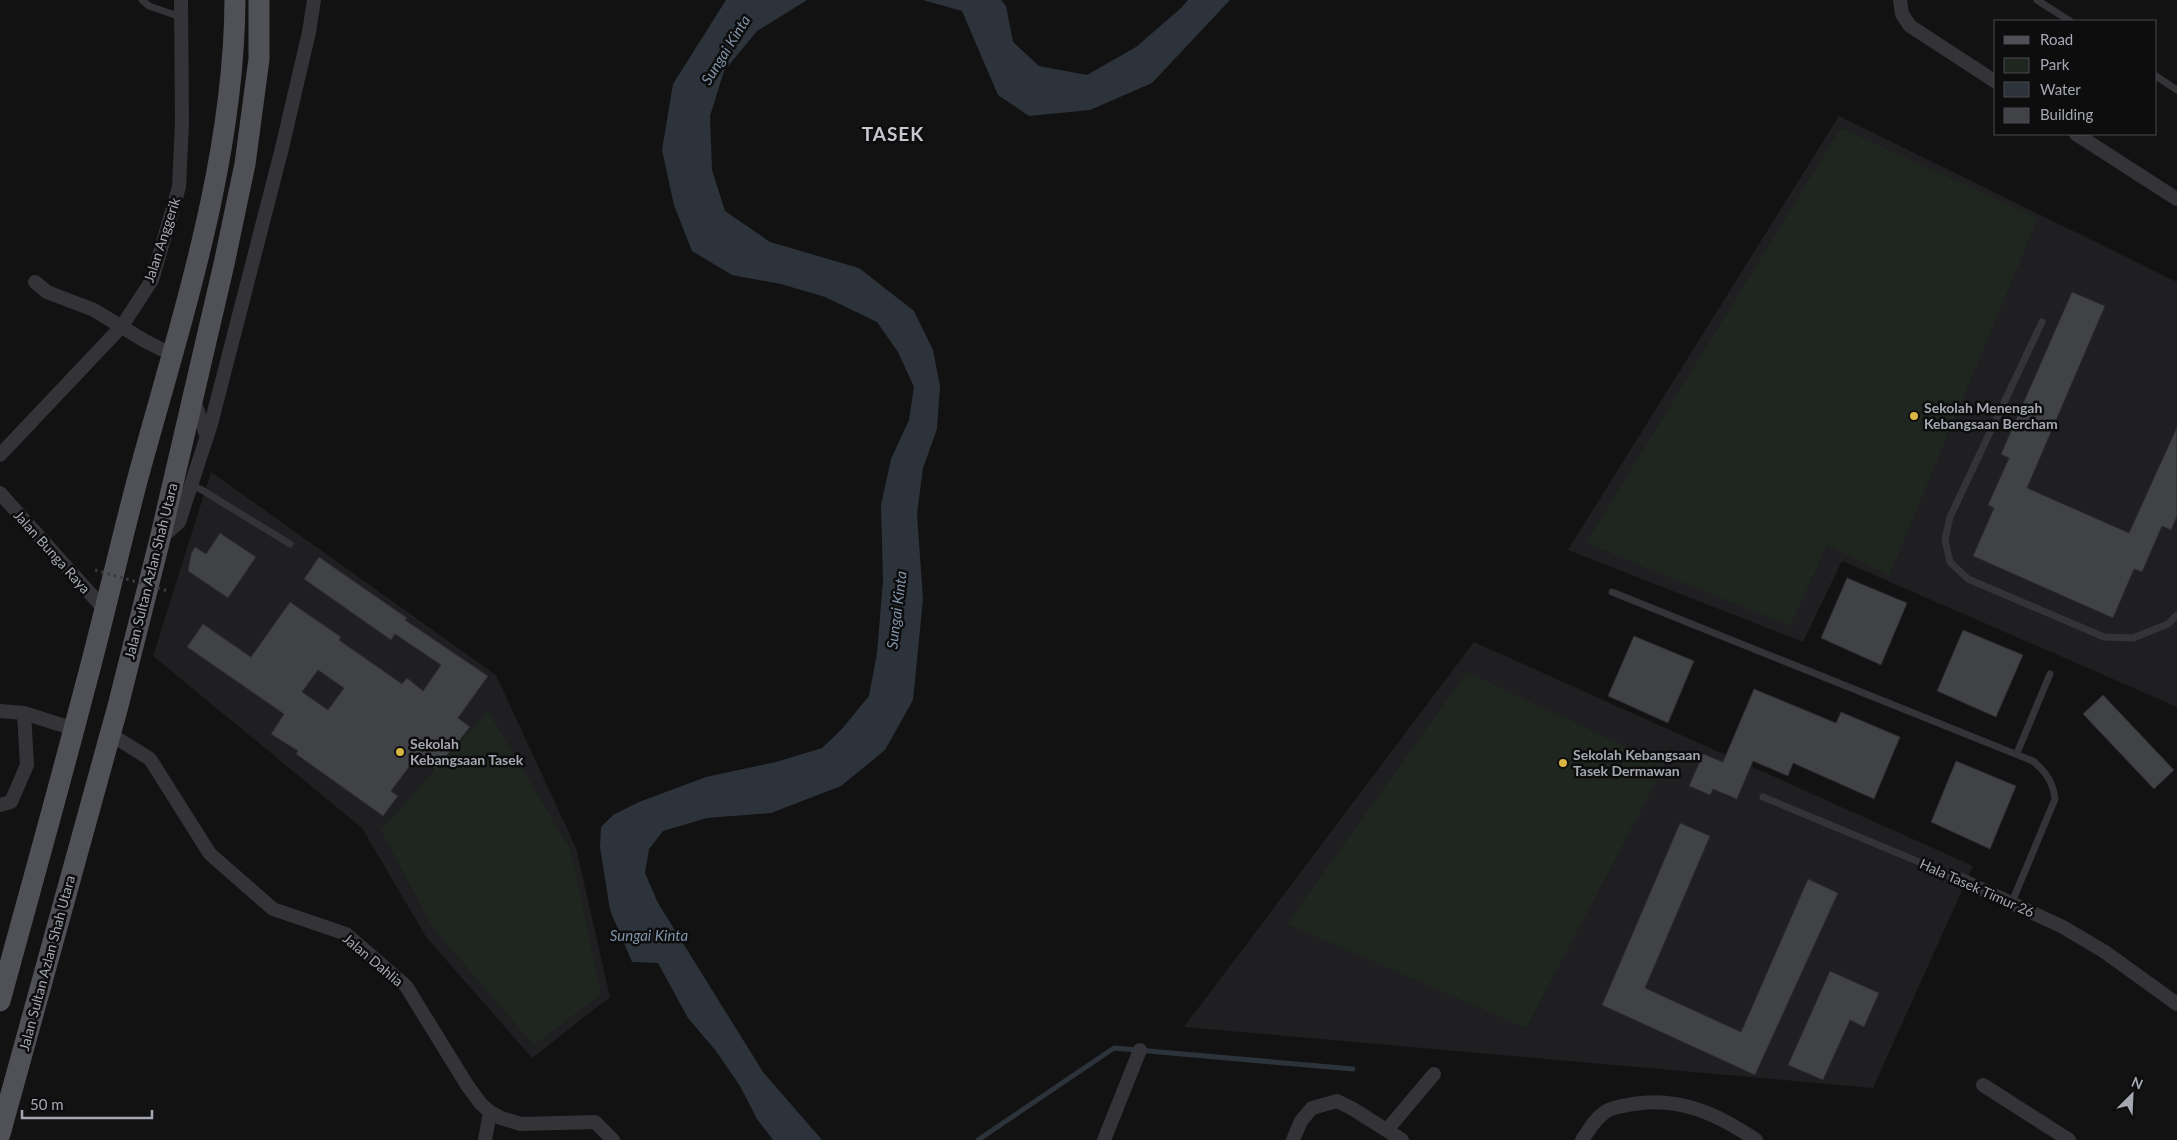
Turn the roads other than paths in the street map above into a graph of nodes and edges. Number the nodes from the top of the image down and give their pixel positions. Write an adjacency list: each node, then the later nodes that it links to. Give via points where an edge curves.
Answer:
1 (142, 0): 8 (lane, via 149,6)
2 (181, 0): 8 (street, Jalan Anggerik)
3 (235, 0): 18 (main road, via 228,105 210,212)
4 (259, 0): 19 (main road, Jalan Sultan Azlan Shah Utara, via 259,59 245,164)
5 (314, 0): 20 (street, via 282,148)
6 (1900, 0): 11 (street, via 1902,14 1910,26)
7 (2037, 0): 9 (lane)
8 (181, 17): 17 (street, Jalan Anggerik, via 179,187 152,280)
9 (2068, 20)
10 (2157, 77): 12 (lane)
11 (1994, 81)
12 (2177, 90)
13 (2078, 135): 14 (street)
14 (2177, 199)
15 (35, 282): 17 (street, via 47,292 94,310)
16 (2042, 322): 28 (lane, via 1950,517 1945,540 1950,562 1968,579 2104,637 2132,638 2168,624)
17 (122, 326): 18 (street); 21 (street, Jalan Anggerik)
18 (173, 355): 27 (main road, via 139,472)
19 (193, 397): 20 (street); 24 (main road, Jalan Sultan Azlan Shah Utara)
20 (206, 437): 22 (street)
21 (0, 455)
22 (191, 485): 24 (street, via 179,522); 25 (lane)
23 (0, 493): 27 (street, Jalan Bunga Raya)
24 (160, 539): 33 (main road, Jalan Sultan Azlan Shah Utara)
25 (290, 544)
26 (1612, 592): 34 (lane)
27 (105, 610): 32 (main road)
28 (2177, 615)
29 (2050, 674): 34 (lane)
30 (0, 711): 31 (street)
31 (24, 713): 32 (street); 36 (street, via 27,765 11,802)
32 (74, 729): 39 (main road)
33 (110, 734): 44 (street, Jalan Dahlia, via 150,759 210,854 273,909 346,934 406,986 467,1085); 46 (main road, Jalan Sultan Azlan Shah Utara)
34 (2017, 753): 38 (lane, via 2041,767 2053,787 2055,799)
35 (1763, 797): 37 (lane, Hala Tasek Timur 26)
36 (0, 805)
37 (1953, 876): 38 (street, Hala Tasek Timur 26)
38 (2012, 902): 40 (street, Hala Tasek Timur 26, via 2063,926)
39 (0, 1001)
40 (2177, 1004)
41 (1140, 1050): 49 (street)
42 (1434, 1074): 45 (street)
43 (1983, 1085): 54 (street)
44 (490, 1112): 47 (street); 48 (street, Jalan Dahlia, via 521,1124 595,1122)
45 (1387, 1130): 50 (street, via 1337,1102 1312,1108 1301,1121); 51 (street)
46 (0, 1134)
47 (485, 1140)
48 (613, 1140)
49 (1104, 1140)
50 (1293, 1140)
51 (1402, 1140)
52 (1582, 1140): 53 (street, via 1606,1112 1647,1102 1689,1105 1734,1125)
53 (1756, 1140)
54 (2069, 1140)

